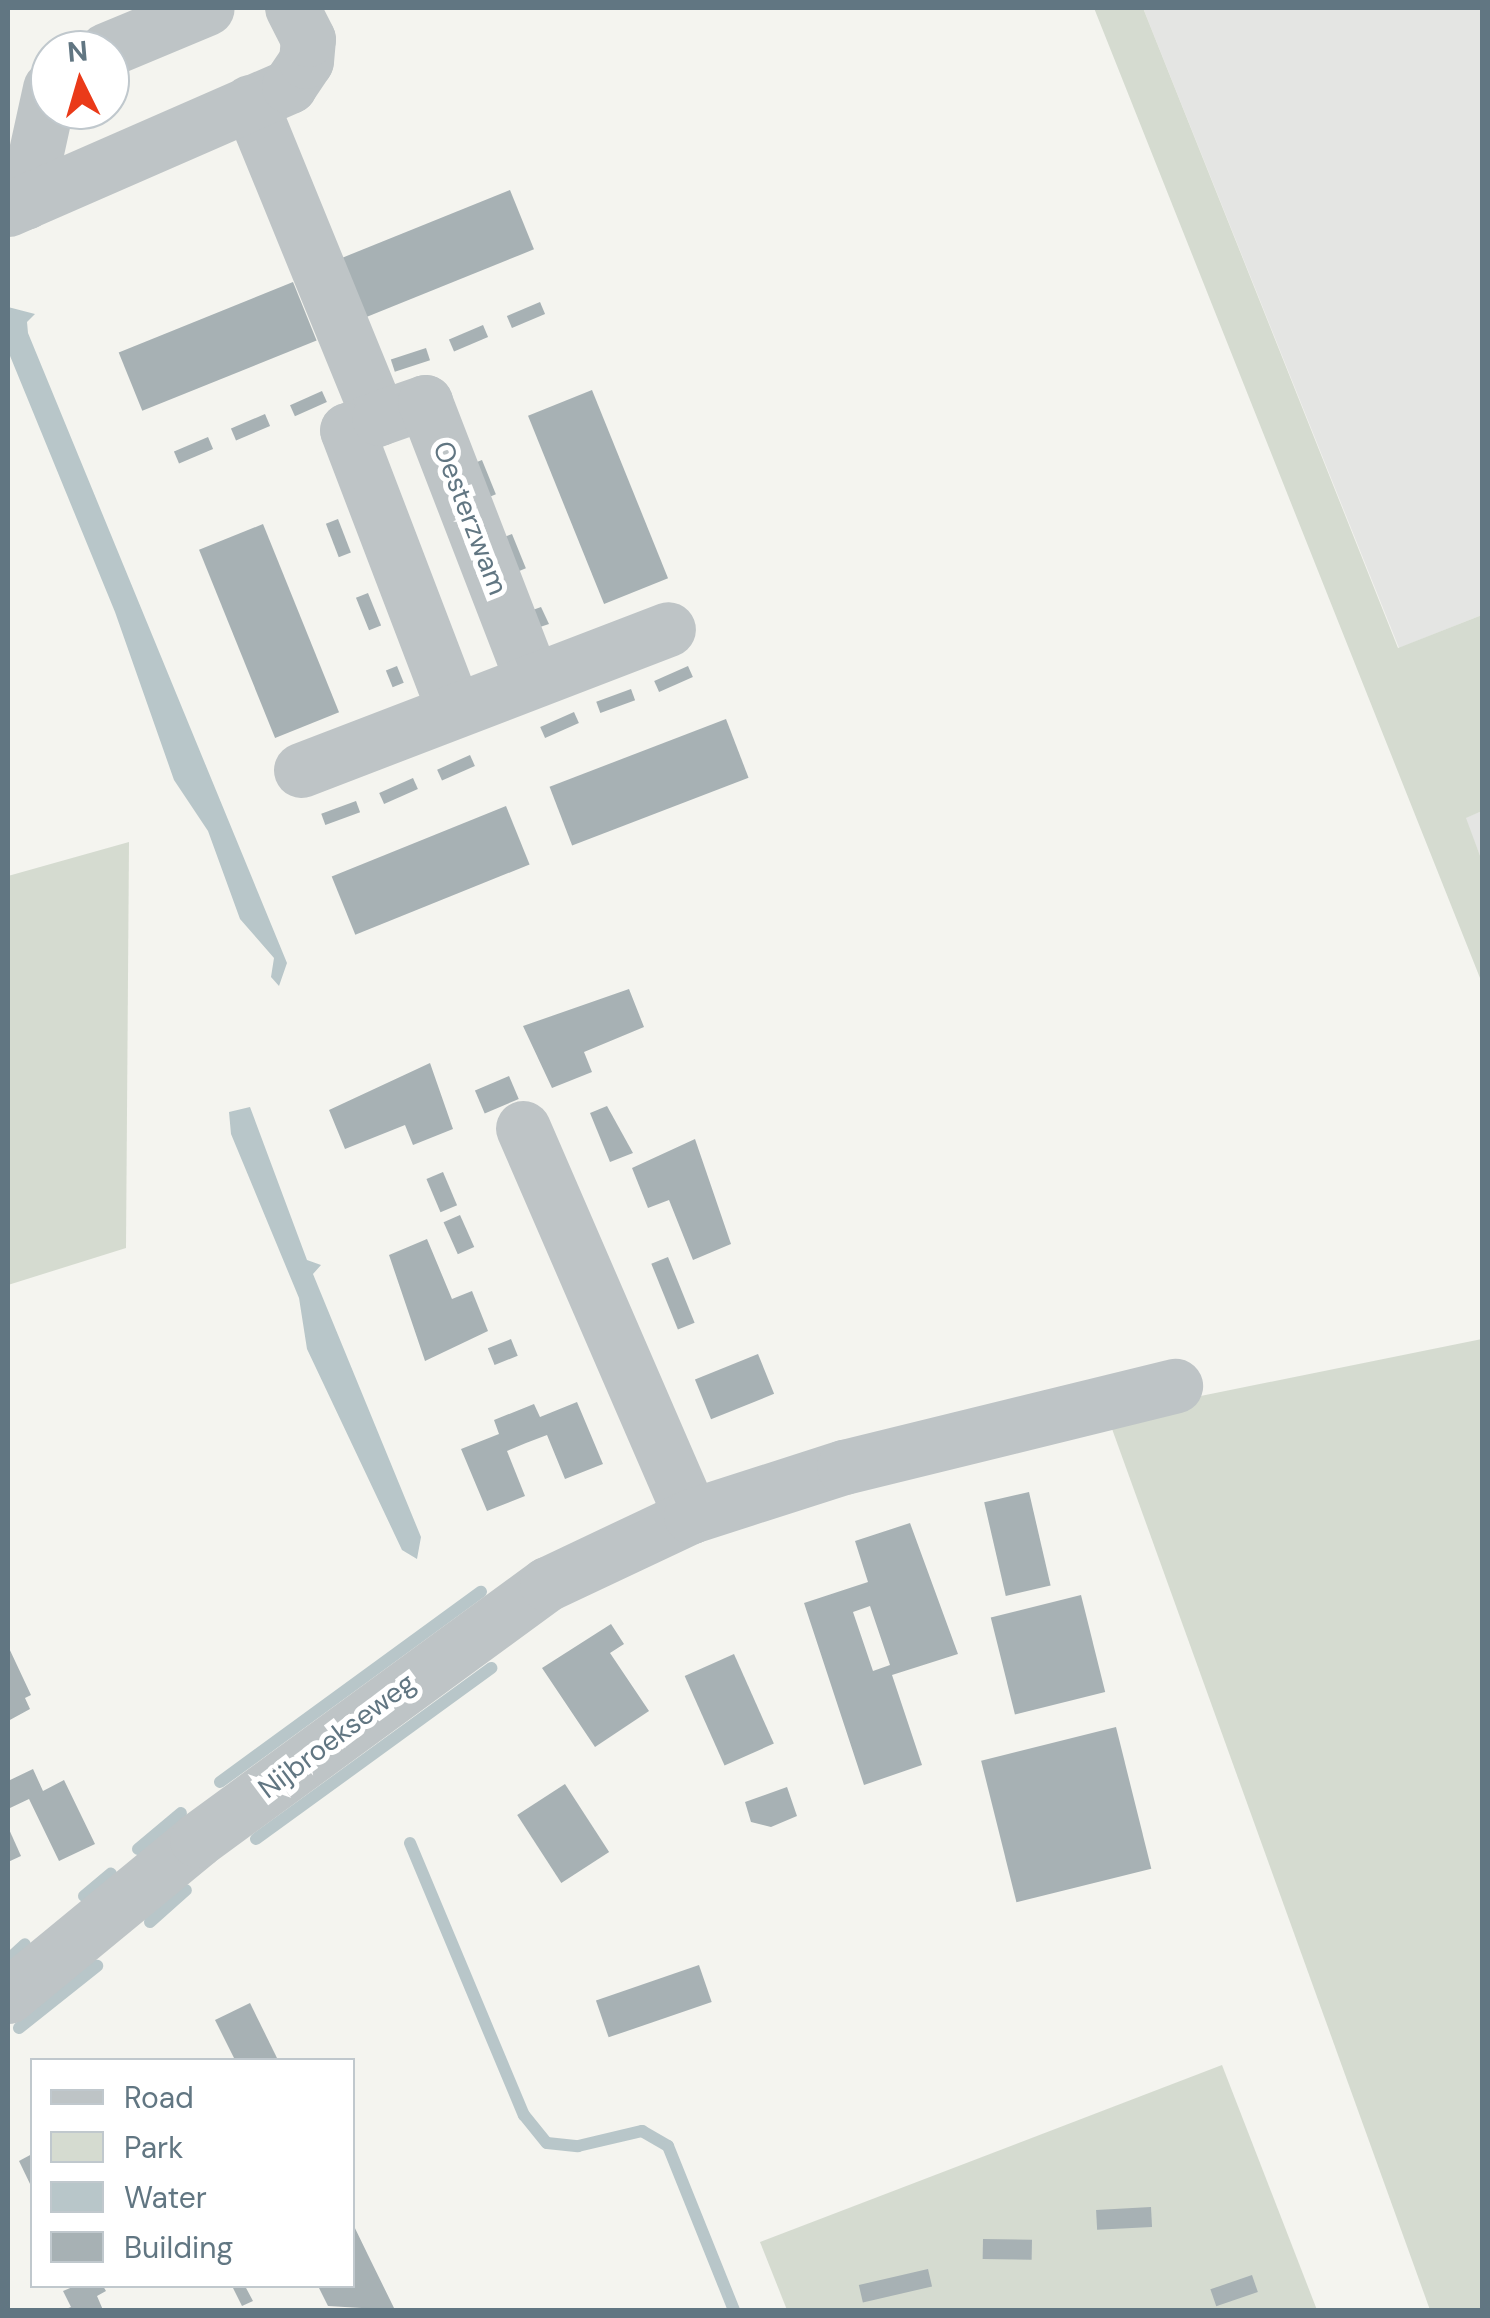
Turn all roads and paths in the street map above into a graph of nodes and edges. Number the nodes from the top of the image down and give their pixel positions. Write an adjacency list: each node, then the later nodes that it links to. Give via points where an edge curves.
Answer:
1 (207, 8): 3 (street)
2 (292, 8): 4 (street, via 308,39 306,61 289,86)
3 (130, 40)
4 (250, 102): 6 (street); 7 (street)
5 (38, 130): 6 (street)
6 (16, 205)
7 (380, 418): 9 (street, Oesterzwam, via 424,402); 10 (street, Oesterzwam, via 347,430)
8 (668, 629): 9 (street)
9 (532, 679): 10 (street)
10 (454, 708): 11 (street)
11 (301, 770)
12 (524, 1128): 14 (street)
13 (1175, 1386): 14 (street, Nijbroekseweg, via 844,1467)
14 (692, 1516): 15 (street, Nijbroekseweg, via 547,1584 479,1629 198,1840)
15 (8, 1996)

